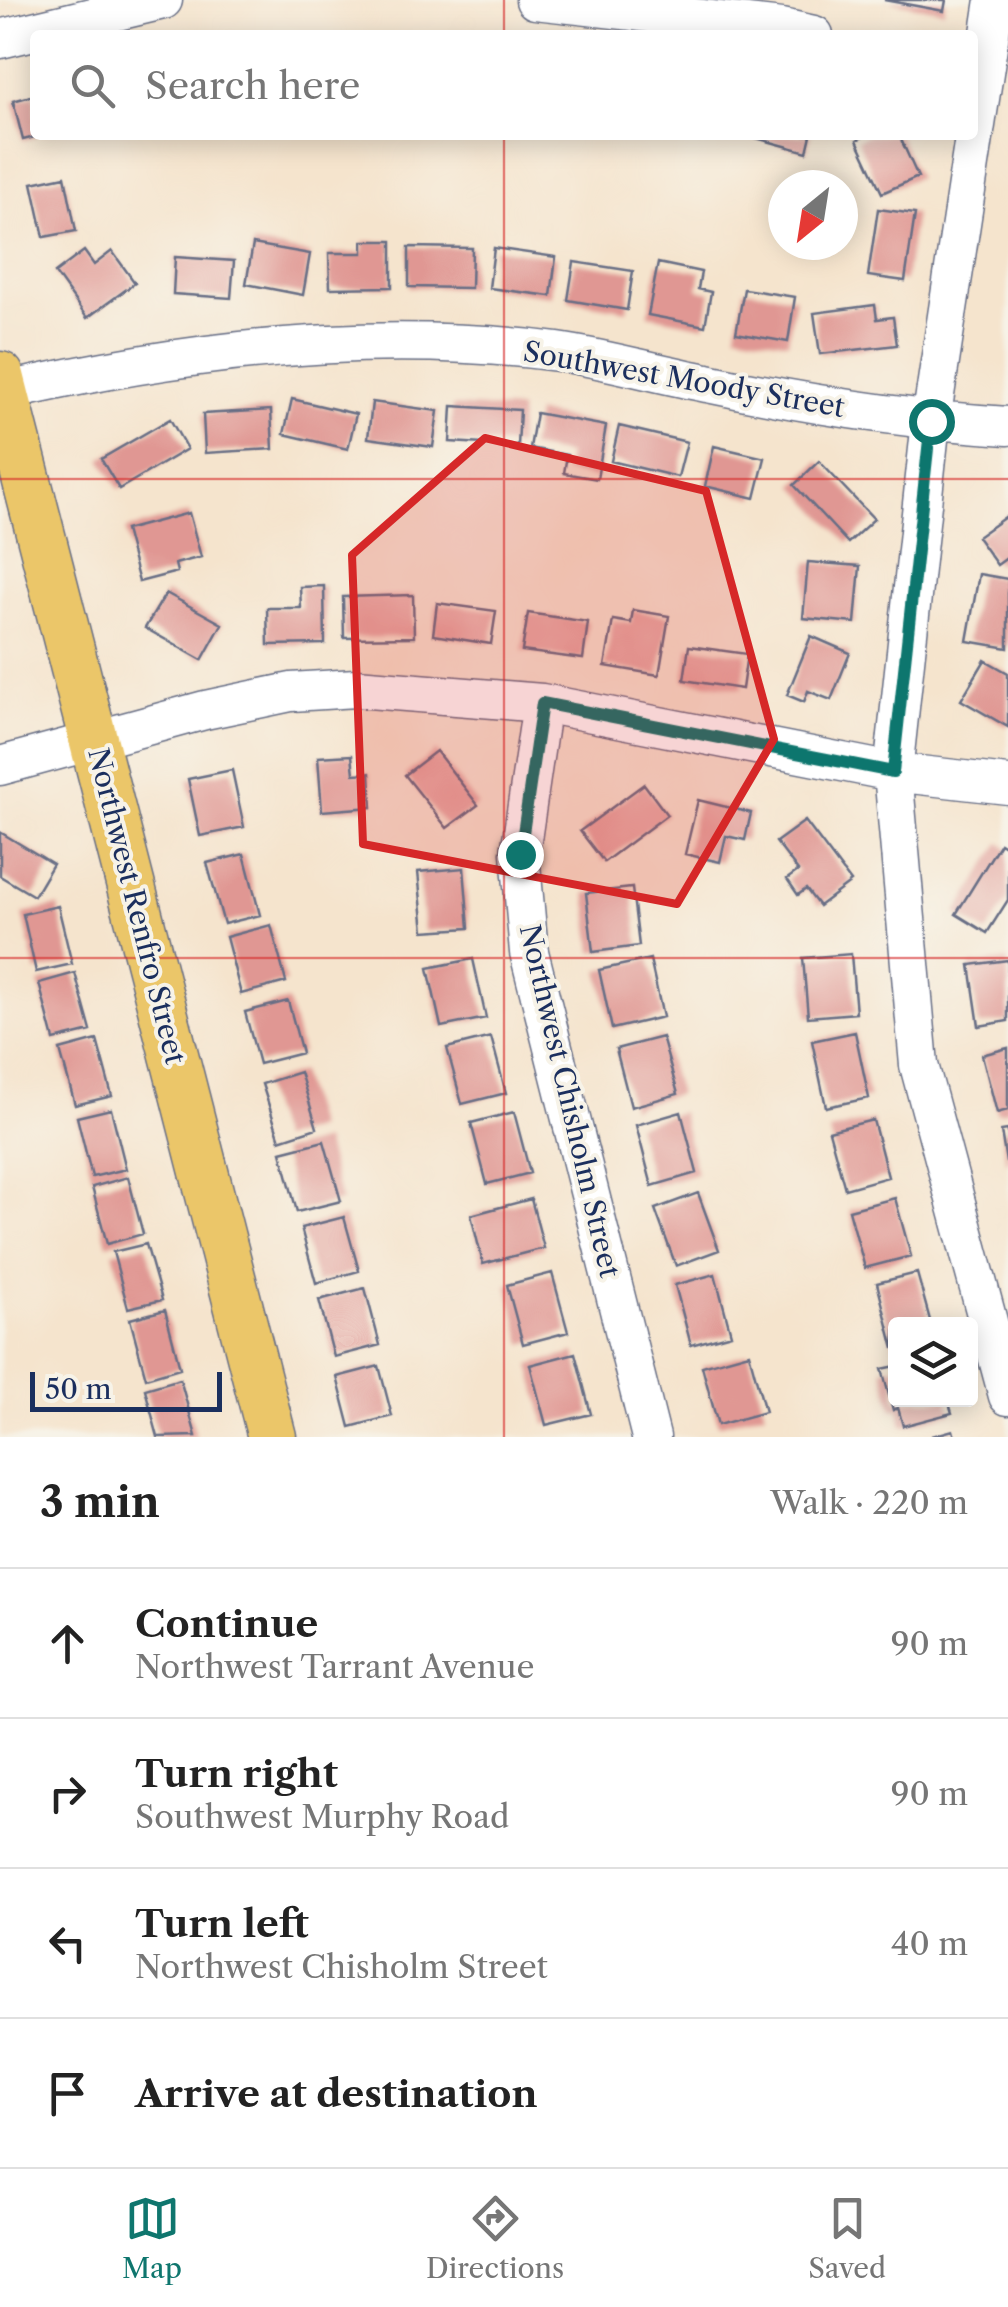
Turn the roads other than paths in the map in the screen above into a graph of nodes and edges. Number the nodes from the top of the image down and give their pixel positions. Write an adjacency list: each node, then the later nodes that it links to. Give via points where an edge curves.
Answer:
1 (163, 0): 4 (street)
2 (535, 0): 5 (street)
3 (995, 0): 8 (street)
4 (38, 30)
5 (791, 30)
6 (30, 32): 7 (street)
7 (0, 39)
8 (988, 73): 9 (street)
9 (978, 134)
10 (977, 140): 12 (street)
11 (1, 387): 12 (street, Southwest Moody Street, via 247,350 419,341 560,352); 15 (main road, Northwest Renfro Street)
12 (931, 421): 13 (street, Southwest Moody Street); 17 (street)
13 (1008, 426)
14 (542, 703): 15 (street, via 356,688 291,692); 17 (street); 21 (street, Northwest Chisholm Street, via 520,854 529,952)
15 (95, 740): 16 (street); 20 (main road, Northwest Renfro Street)
16 (0, 766)
17 (893, 772): 18 (street); 19 (street, via 919,1065)
18 (1008, 784)
19 (1008, 1396)
20 (272, 1437)
21 (651, 1437)

